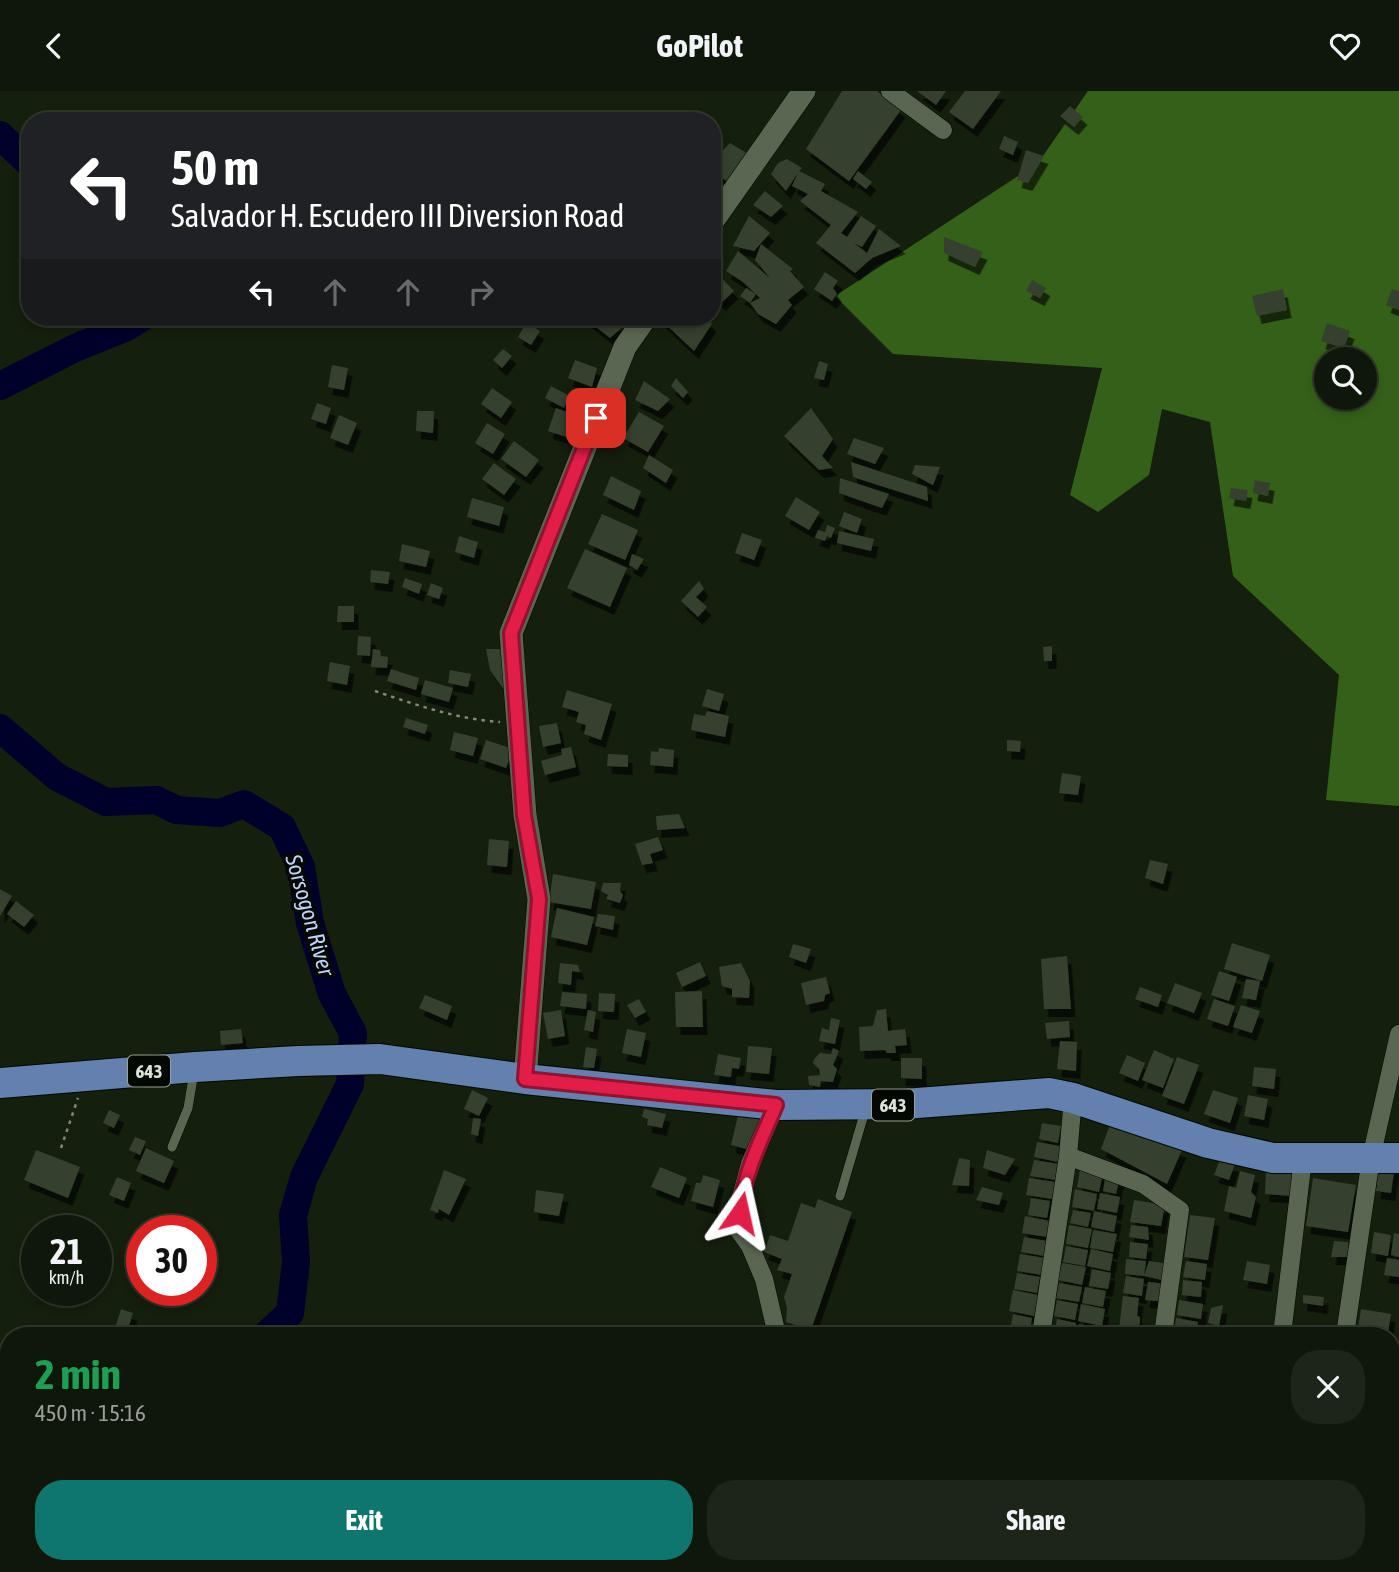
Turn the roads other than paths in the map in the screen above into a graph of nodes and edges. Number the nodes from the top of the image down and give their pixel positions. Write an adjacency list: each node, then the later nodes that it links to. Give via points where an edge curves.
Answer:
1 (804, 91): 4 (street)
2 (890, 91): 3 (street)
3 (943, 130)
4 (721, 209)
5 (640, 326): 8 (street, via 625,347 511,633 524,815 539,899)
6 (1399, 1034): 15 (street)
7 (195, 1067): 8 (highway, 643, via 380,1059); 9 (highway, 643); 13 (lane, via 188,1108)
8 (525, 1079): 11 (highway, 643)
9 (0, 1083)
10 (1073, 1098): 12 (highway, 643, via 1049,1093); 14 (street); 16 (highway, 643, via 1208,1143 1273,1158)
11 (776, 1105): 12 (highway, 643); 18 (street, via 750,1164 738,1229 764,1279)
12 (866, 1105): 17 (lane)
13 (172, 1147)
14 (1068, 1156): 19 (street); 20 (street, via 1143,1184 1181,1210)
15 (1385, 1158): 16 (highway, 643); 22 (street)
16 (1303, 1159): 21 (street)
17 (840, 1195)
18 (775, 1327)
19 (1042, 1327)
20 (1164, 1327)
21 (1283, 1327)
22 (1347, 1327)

